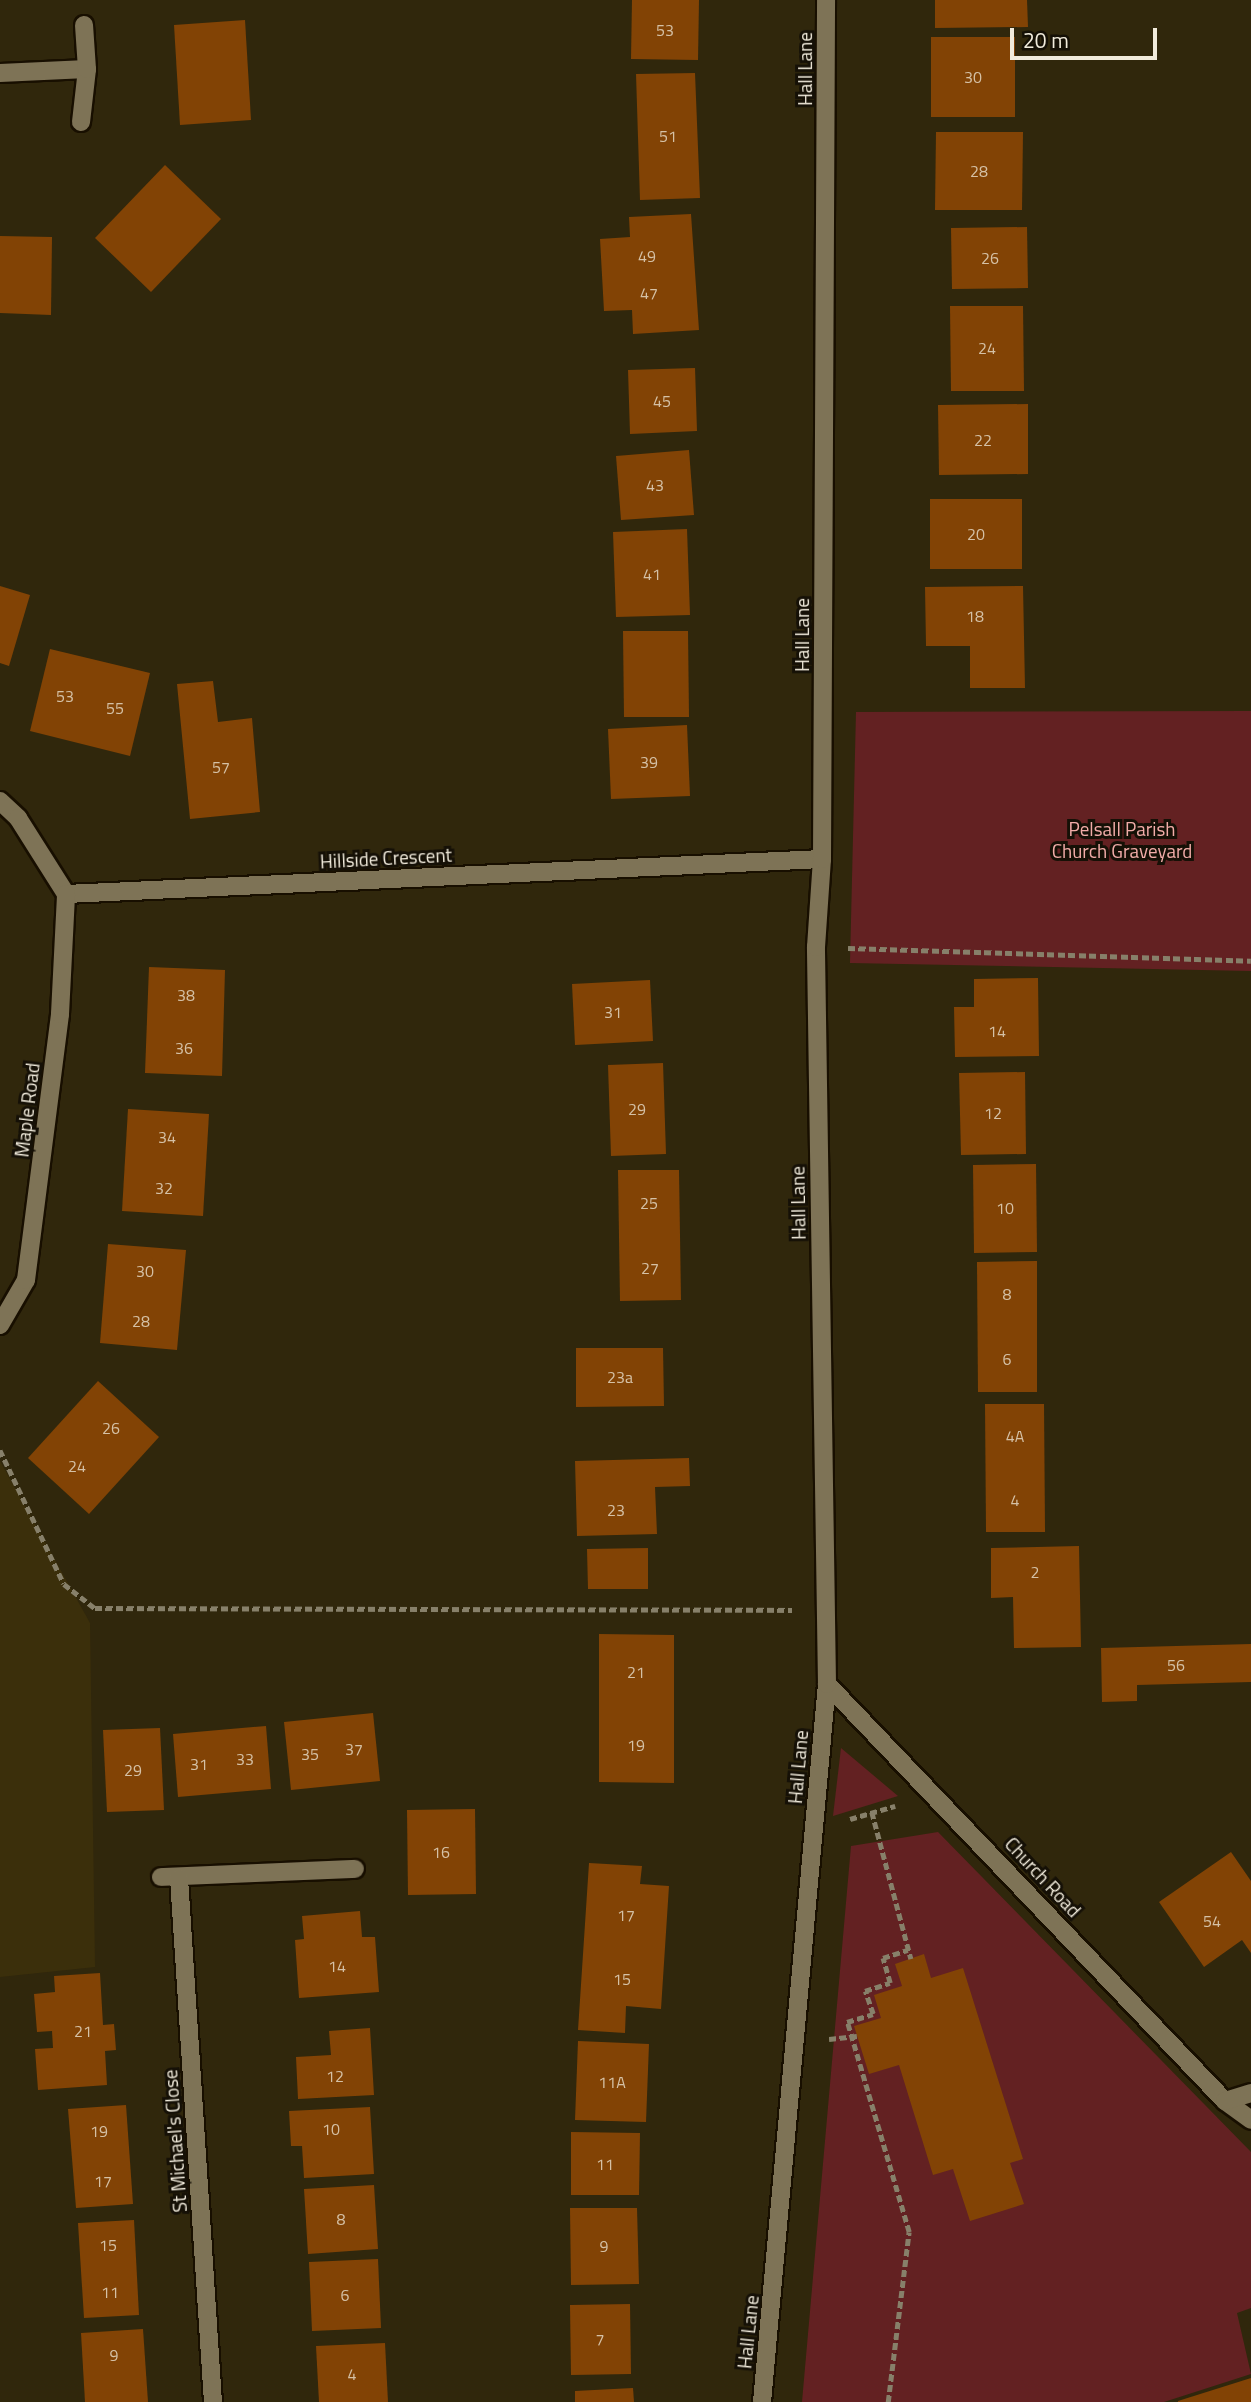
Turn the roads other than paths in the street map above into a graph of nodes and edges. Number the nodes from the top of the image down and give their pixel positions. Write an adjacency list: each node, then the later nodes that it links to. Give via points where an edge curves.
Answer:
1 (826, 0): 7 (street, Hall Lane)
2 (84, 25): 3 (street)
3 (87, 69): 4 (street); 5 (street)
4 (0, 73)
5 (81, 122)
6 (0, 801): 8 (street, via 18,818)
7 (822, 859): 8 (street, Hillside Crescent); 10 (street, Hall Lane, via 816,947)
8 (66, 894): 9 (street, Maple Road, via 60,1014 26,1280)
9 (0, 1325)
10 (827, 1684): 15 (street, Church Road, via 937,1794); 18 (street, Hall Lane)
11 (355, 1869): 13 (street)
12 (161, 1877): 13 (street)
13 (179, 1878): 17 (street, St Michael's Close)
14 (1251, 2094): 15 (street)
15 (1225, 2101): 16 (street, Church Road)
16 (1251, 2120)
17 (213, 2402)
18 (762, 2402)

